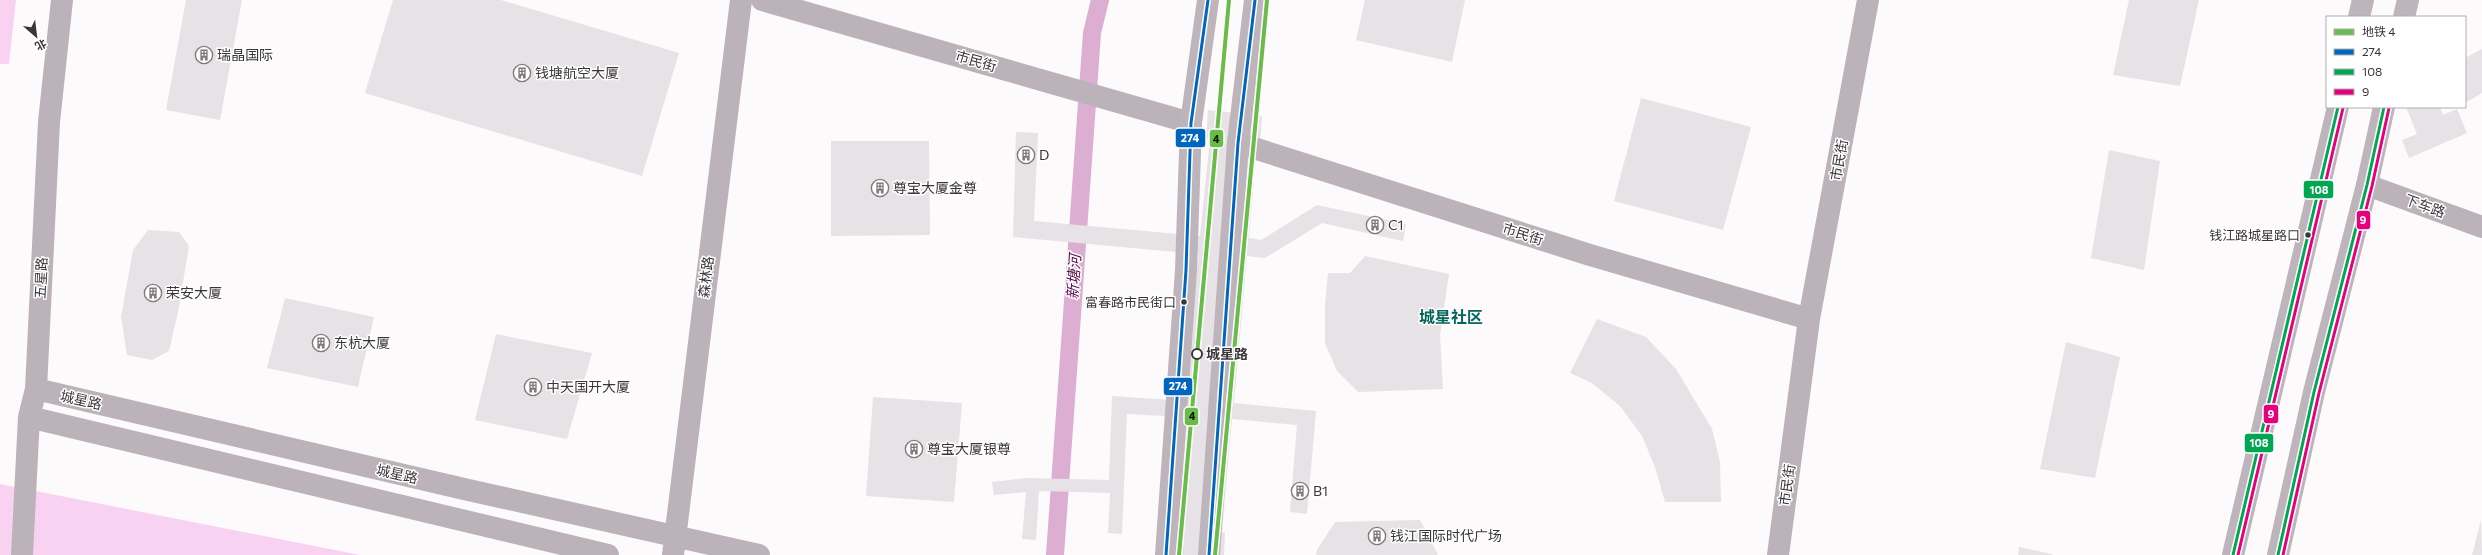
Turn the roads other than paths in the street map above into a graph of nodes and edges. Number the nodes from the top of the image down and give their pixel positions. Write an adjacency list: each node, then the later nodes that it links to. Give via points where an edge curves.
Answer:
1 (62, 0): 18 (street, 五星路, via 49,122)
2 (740, 0): 20 (street, 森林路)
3 (762, 0): 13 (street, 市民街)
4 (1208, 0): 13 (main road)
5 (1255, 0): 14 (main road)
6 (1868, 0): 17 (street, 市民街)
7 (2363, 0): 9 (main road)
8 (2408, 0): 10 (main road)
9 (2359, 16)
10 (2404, 16)
11 (2338, 108): 27 (main road)
12 (2384, 108): 15 (main road)
13 (1191, 123): 24 (main road, via 1186,270)
14 (1238, 142): 17 (street, 市民街, via 1590,255); 25 (main road)
15 (2367, 185): 16 (street, 下车路); 28 (main road, via 2314,392)
16 (2482, 227)
17 (1809, 319): 26 (street, 市民街)
18 (36, 389): 19 (street, 五星路); 20 (street, 城星路)
19 (29, 417): 21 (street, 五星路); 22 (street, 城星路)
20 (674, 546): 23 (street, 城星路)
21 (22, 555)
22 (608, 555)
23 (759, 555)
24 (1166, 555)
25 (1209, 555)
26 (1778, 555)
27 (2233, 555)
28 (2278, 555)

